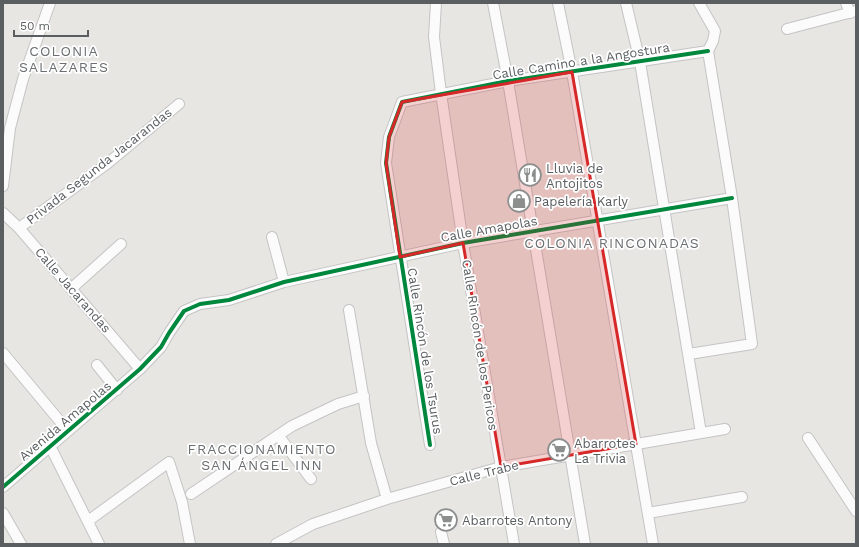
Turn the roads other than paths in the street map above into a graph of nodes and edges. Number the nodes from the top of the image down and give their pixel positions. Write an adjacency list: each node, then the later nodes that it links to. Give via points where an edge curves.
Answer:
1 (50, 3): 18 (street, via 23,79 10,128)
2 (436, 3): 9 (street, Calle Rincón de los Pericos)
3 (443, 3): 9 (street)
4 (493, 3): 14 (street)
5 (558, 3): 13 (street)
6 (626, 3): 12 (street)
7 (699, 3): 11 (street, via 715,31 714,41)
8 (850, 9): 10 (street)
9 (436, 14): 15 (street, Calle Rincón de los Pericos, via 434,37)
10 (787, 29)
11 (708, 51): 12 (street, Calle Camino a la Angostura); 19 (street)
12 (640, 62): 13 (street, Calle Camino a la Angostura); 20 (street)
13 (572, 72): 14 (street, Calle Camino a la Angostura); 22 (street)
14 (508, 81): 15 (street, Calle Camino a la Angostura); 24 (street)
15 (441, 93): 17 (street, Calle Camino a la Angostura, via 402,102); 26 (street, Calle Rincón de los Pericos)
16 (179, 104): 23 (street, Privada Segunda Jacarandas, via 108,163)
17 (396, 117): 28 (street, Calle Rincón de los Tsurus, via 389,138 386,163)
18 (3, 186)
19 (732, 198): 20 (street, Calle Amapolas); 33 (street, via 752,344)
20 (663, 208): 22 (street, Calle Amapolas); 33 (street)
21 (3, 213): 23 (street, Calle Jacarandas)
22 (597, 220): 24 (street, Calle Amapolas); 43 (street)
23 (19, 228): 30 (street, Calle Jacarandas)
24 (533, 231): 26 (street, Calle Amapolas); 46 (street)
25 (272, 237): 29 (street)
26 (463, 243): 28 (street, Calle Amapolas); 47 (street, Calle Rincón de los Pericos)
27 (121, 244): 30 (street)
28 (400, 257): 29 (street, Calle Amapolas); 45 (street, Calle Rincón de los Tsurus)
29 (284, 282): 35 (street, Calle Amapolas, via 229,300 200,304 184,312 161,347)
30 (72, 288): 35 (street, Calle Jacarandas)
31 (349, 310): 37 (street)
32 (3, 354): 39 (street)
33 (689, 354): 40 (street)
34 (97, 365): 36 (street)
35 (140, 369): 36 (street, Avenida Amapolas)
36 (117, 390): 39 (street, Avenida Amapolas)
37 (364, 396): 41 (street, via 338,404); 52 (street, via 371,443)
38 (725, 429): 40 (street, Calle Trabe)
39 (68, 431): 44 (street, Avenida Amapolas)
40 (701, 433): 43 (street, Calle Trabe)
41 (278, 435): 48 (street); 50 (street)
42 (808, 438): 53 (street)
43 (636, 444): 46 (street, Calle Trabe); 55 (street)
44 (50, 446): 49 (street, Avenida Amapolas); 56 (street)
45 (430, 446)
46 (570, 455): 47 (street, Calle Trabe); 64 (street)
47 (501, 467): 52 (street, Calle Trabe); 63 (street, Calle Rincón de los Pericos)
48 (311, 479)
49 (3, 487)
50 (191, 494)
51 (742, 497): 55 (street)
52 (387, 499): 61 (street, Calle Trabe, via 313,524)
53 (856, 511)
54 (3, 513): 58 (street)
55 (648, 513): 65 (street)
56 (88, 521): 59 (street); 60 (street, via 169,462 182,502)
57 (441, 532): 62 (street)
58 (21, 544)
59 (99, 544)
60 (190, 544)
61 (276, 544)
62 (444, 544)
63 (514, 544)
64 (585, 544)
65 (653, 544)

